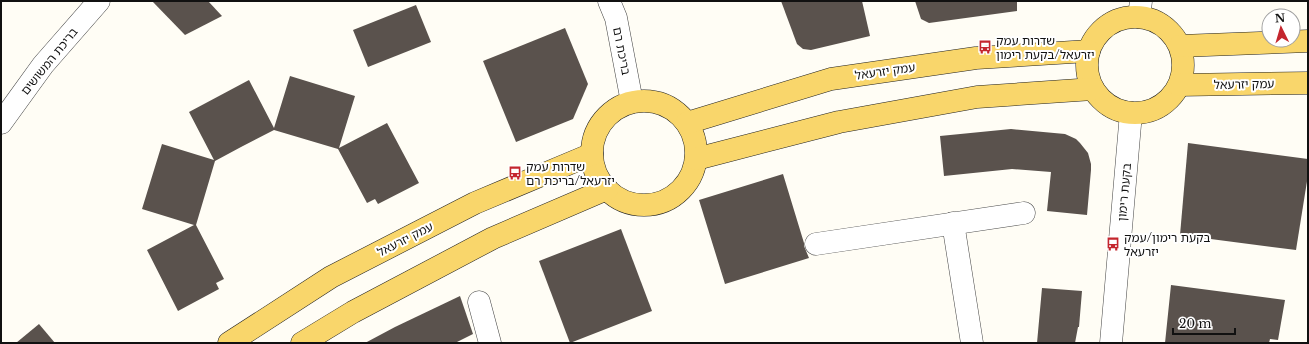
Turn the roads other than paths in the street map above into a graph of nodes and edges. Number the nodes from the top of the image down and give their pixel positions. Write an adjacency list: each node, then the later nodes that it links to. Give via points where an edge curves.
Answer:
1 (99, 1): 12 (street, בריכת המשושים, via 43,65)
2 (609, 1): 10 (street, בריכת רם, via 616,18)
3 (1140, 9): 5 (main road, via 1173,35); 6 (main road, via 1108,25 1093,41)
4 (1308, 41): 5 (main road)
5 (1180, 46): 8 (main road, via 1183,66)
6 (1089, 51): 9 (main road, via 1087,70); 13 (main road, עמק יזרעאל, via 976,58 831,79)
7 (1308, 83): 8 (main road, עמק יזרעאל)
8 (1179, 85): 11 (main road, via 1173,95 1154,109)
9 (1093, 89): 11 (main road, via 1109,106); 15 (main road, via 977,98 839,122)
10 (632, 102): 13 (main road, via 648,101 663,104 677,112); 14 (main road, via 608,116 599,127)
11 (1131, 113): 25 (street, בקעת רימון)
12 (1, 123)
13 (687, 123): 15 (main road, via 695,140)
14 (592, 154): 16 (main road, via 596,173); 21 (main road, עמק יזרעאל, via 475,203 331,277)
15 (696, 160): 16 (main road, via 685,186 674,196 661,202 647,205 632,204 618,198)
16 (607, 189): 22 (main road, via 493,238 353,312)
17 (1024, 212): 18 (street)
18 (953, 223): 19 (street); 24 (street)
19 (816, 244)
20 (479, 302): 23 (street)
21 (229, 343)
22 (302, 343)
23 (490, 343)
24 (972, 343)
25 (1111, 343)

